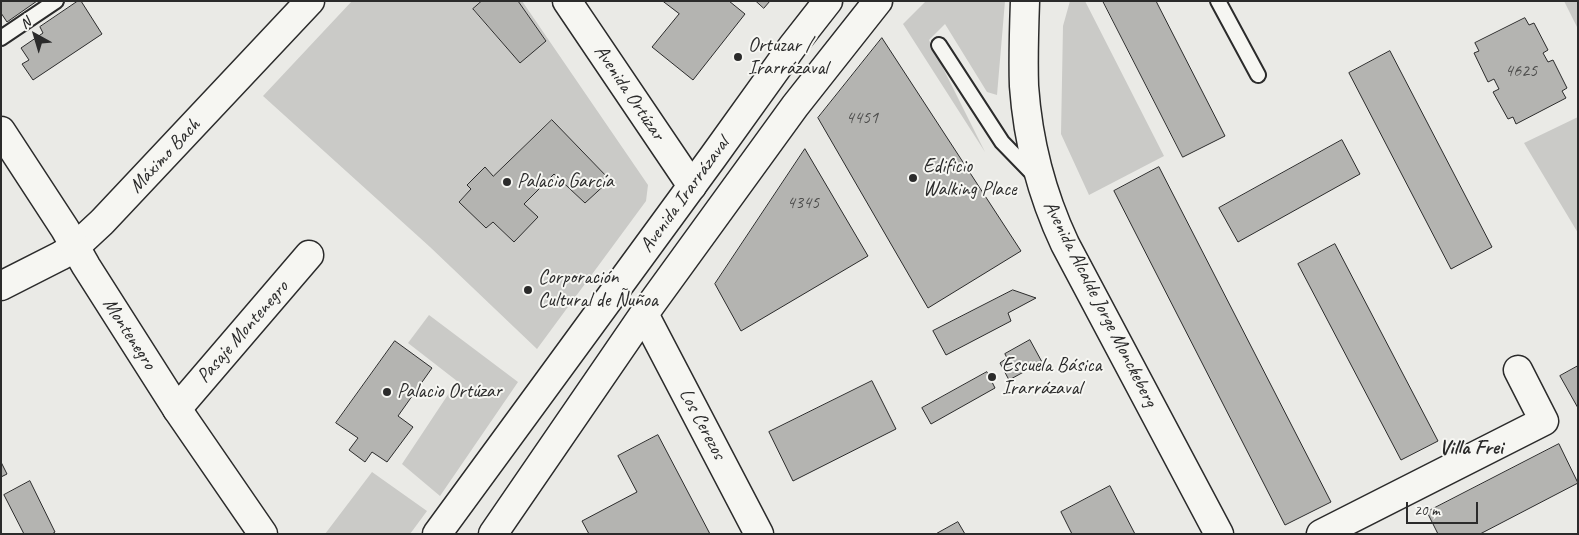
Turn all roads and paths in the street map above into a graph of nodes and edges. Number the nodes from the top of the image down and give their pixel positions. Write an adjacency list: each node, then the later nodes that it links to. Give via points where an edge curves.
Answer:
1 (56, 1): 8 (lane)
2 (310, 1): 14 (street, Máximo Bach)
3 (567, 1): 13 (street, Avenida Ortúzar)
4 (828, 1): 13 (street, Avenida Irarrázaval)
5 (878, 1): 17 (street, Avenida Irarrázaval, via 795,106)
6 (1025, 1): 12 (street, Avenida Alcalde Jorge Monckeberg, via 1024,85)
7 (1218, 1): 10 (lane)
8 (1, 38)
9 (939, 45): 12 (lane, via 1002,142)
10 (1258, 75)
11 (1, 131): 14 (street, Montenegro)
12 (1040, 180): 24 (street, Avenida Alcalde Jorge Monckeberg, via 1065,244)
13 (692, 186): 21 (street, Avenida Irarrázaval)
14 (74, 248): 16 (street, Máximo Bach); 19 (street, Montenegro)
15 (309, 255): 19 (street, Pasaje Montenegro)
16 (1, 286)
17 (644, 314): 22 (street, Avenida Irarrázaval); 23 (street, Los Cerezos)
18 (1518, 370): 25 (street, via 1544,421)
19 (177, 409): 20 (street, Montenegro)
20 (263, 534)
21 (437, 534)
22 (493, 534)
23 (759, 534)
24 (1219, 534)
25 (1321, 534)

